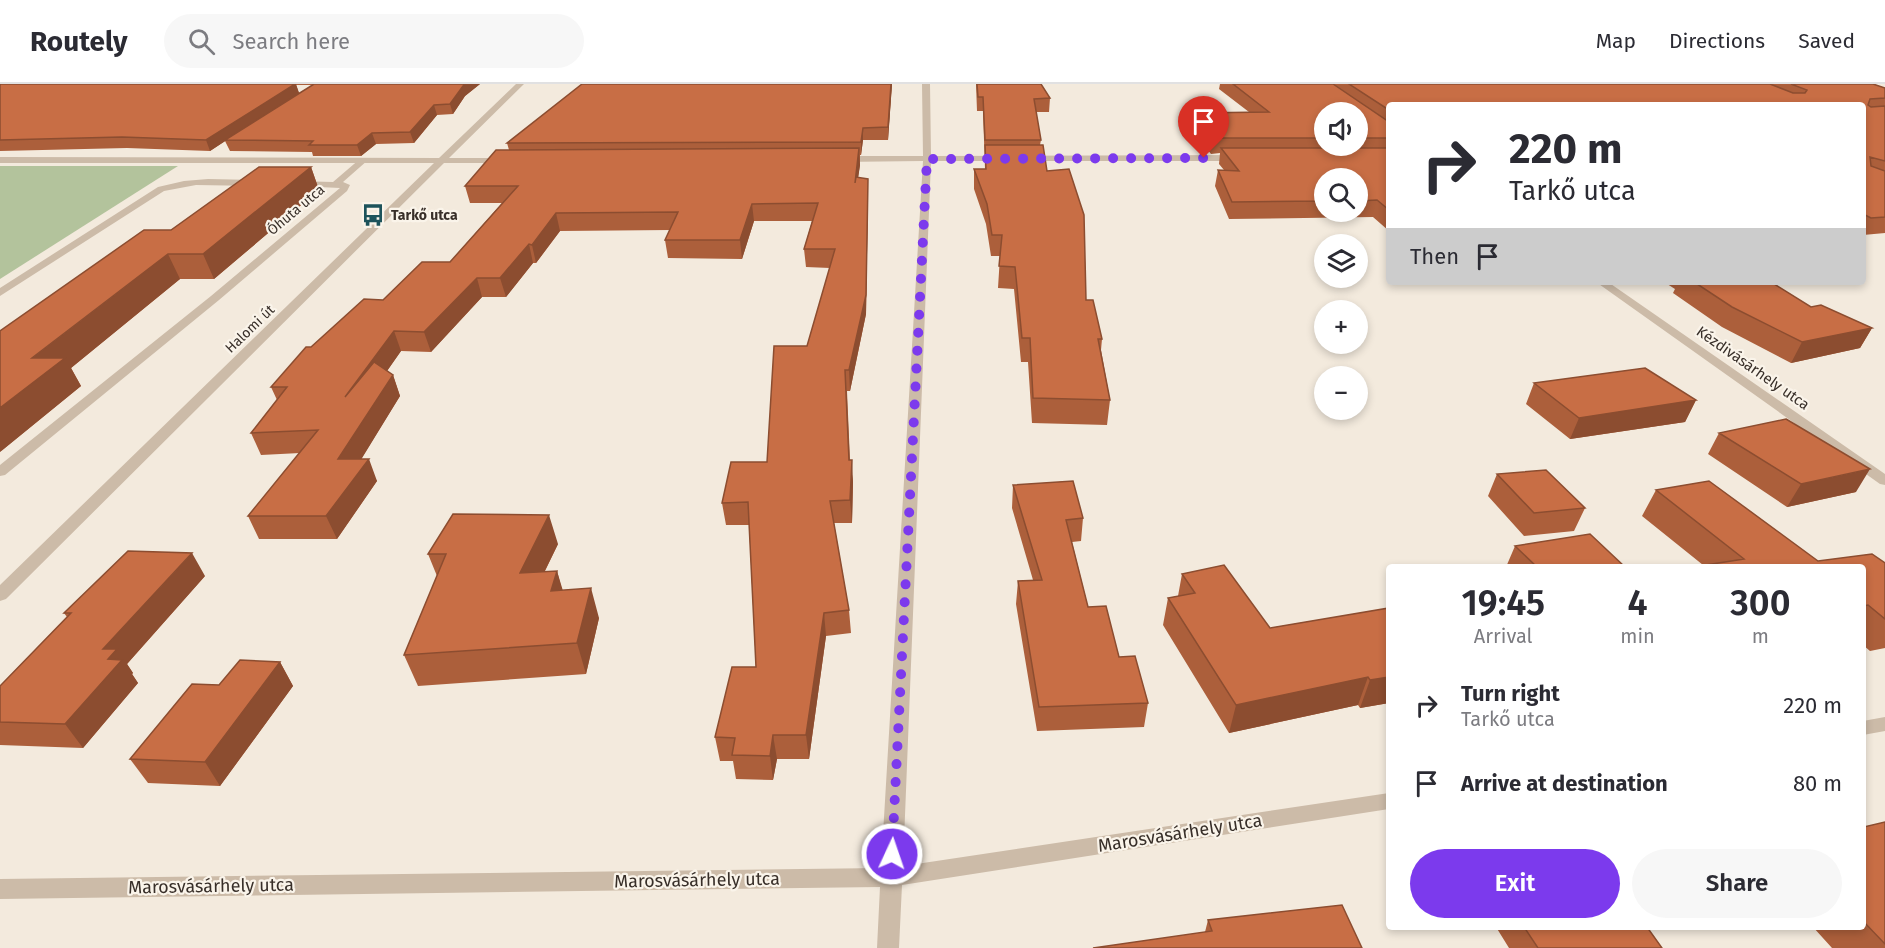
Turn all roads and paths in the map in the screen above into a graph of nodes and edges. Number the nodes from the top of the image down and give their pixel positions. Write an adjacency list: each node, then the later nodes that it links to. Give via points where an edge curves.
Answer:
1 (520, 84): 10 (street, Halomi út)
2 (926, 84): 7 (street)
3 (217, 153): 5 (street)
4 (1247, 158): 7 (street)
5 (207, 159): 8 (street); 9 (street)
6 (833, 159): 7 (street)
7 (927, 159): 23 (street)
8 (0, 160)
9 (364, 160): 10 (street); 14 (street)
10 (442, 161): 11 (street); 19 (street, Halomi út)
11 (513, 161)
12 (268, 183): 16 (street, via 188,183 161,189)
13 (291, 183): 14 (street, Óhuta utca)
14 (337, 183): 17 (street, Óhuta utca, via 345,185 344,189)
15 (1605, 285): 18 (street, Kézdivásárhely utca)
16 (0, 292)
17 (0, 472)
18 (1885, 481)
19 (0, 595)
20 (1885, 724): 21 (street)
21 (1866, 727)
22 (1386, 801): 23 (street, Marosvásárhely utca)
23 (891, 878): 24 (street, Marosvásárhely utca); 25 (street)
24 (0, 889)
25 (888, 948)

